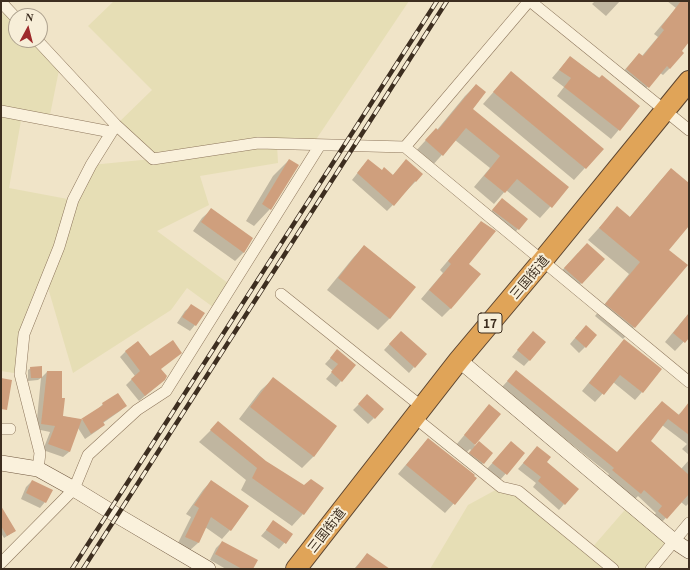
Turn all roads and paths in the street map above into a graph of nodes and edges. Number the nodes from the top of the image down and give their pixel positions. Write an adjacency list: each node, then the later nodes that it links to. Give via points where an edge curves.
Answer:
1 (530, 1): 6 (street); 11 (street)
2 (1, 2): 3 (street)
3 (8, 9)
4 (43, 48): 8 (street)
5 (689, 81): 6 (highway, 三国街道 / 17)
6 (665, 110): 9 (street); 12 (highway, 三国街道 / 17)
7 (1, 111): 8 (street)
8 (114, 129): 10 (street, via 152,159 258,143); 18 (street, via 73,200 59,247 24,334 20,374 40,453)
9 (689, 130)
10 (320, 144): 11 (street); 19 (street, via 166,392 137,410 88,455)
11 (406, 147): 12 (street)
12 (543, 260): 14 (highway, 三国街道 / 17); 15 (street)
13 (282, 294): 16 (street)
14 (459, 360): 16 (highway, 三国街道 / 17); 21 (street)
15 (689, 382)
16 (418, 412): 25 (highway, 三国街道 / 17); 26 (street, via 501,487 518,491)
17 (1, 463): 18 (street)
18 (38, 469): 19 (street)
19 (74, 489): 23 (street); 24 (street)
20 (689, 523): 21 (street)
21 (674, 541): 22 (street); 27 (street)
22 (689, 551)
23 (1, 562)
24 (208, 569)
25 (296, 569)
26 (613, 569)
27 (651, 569)

